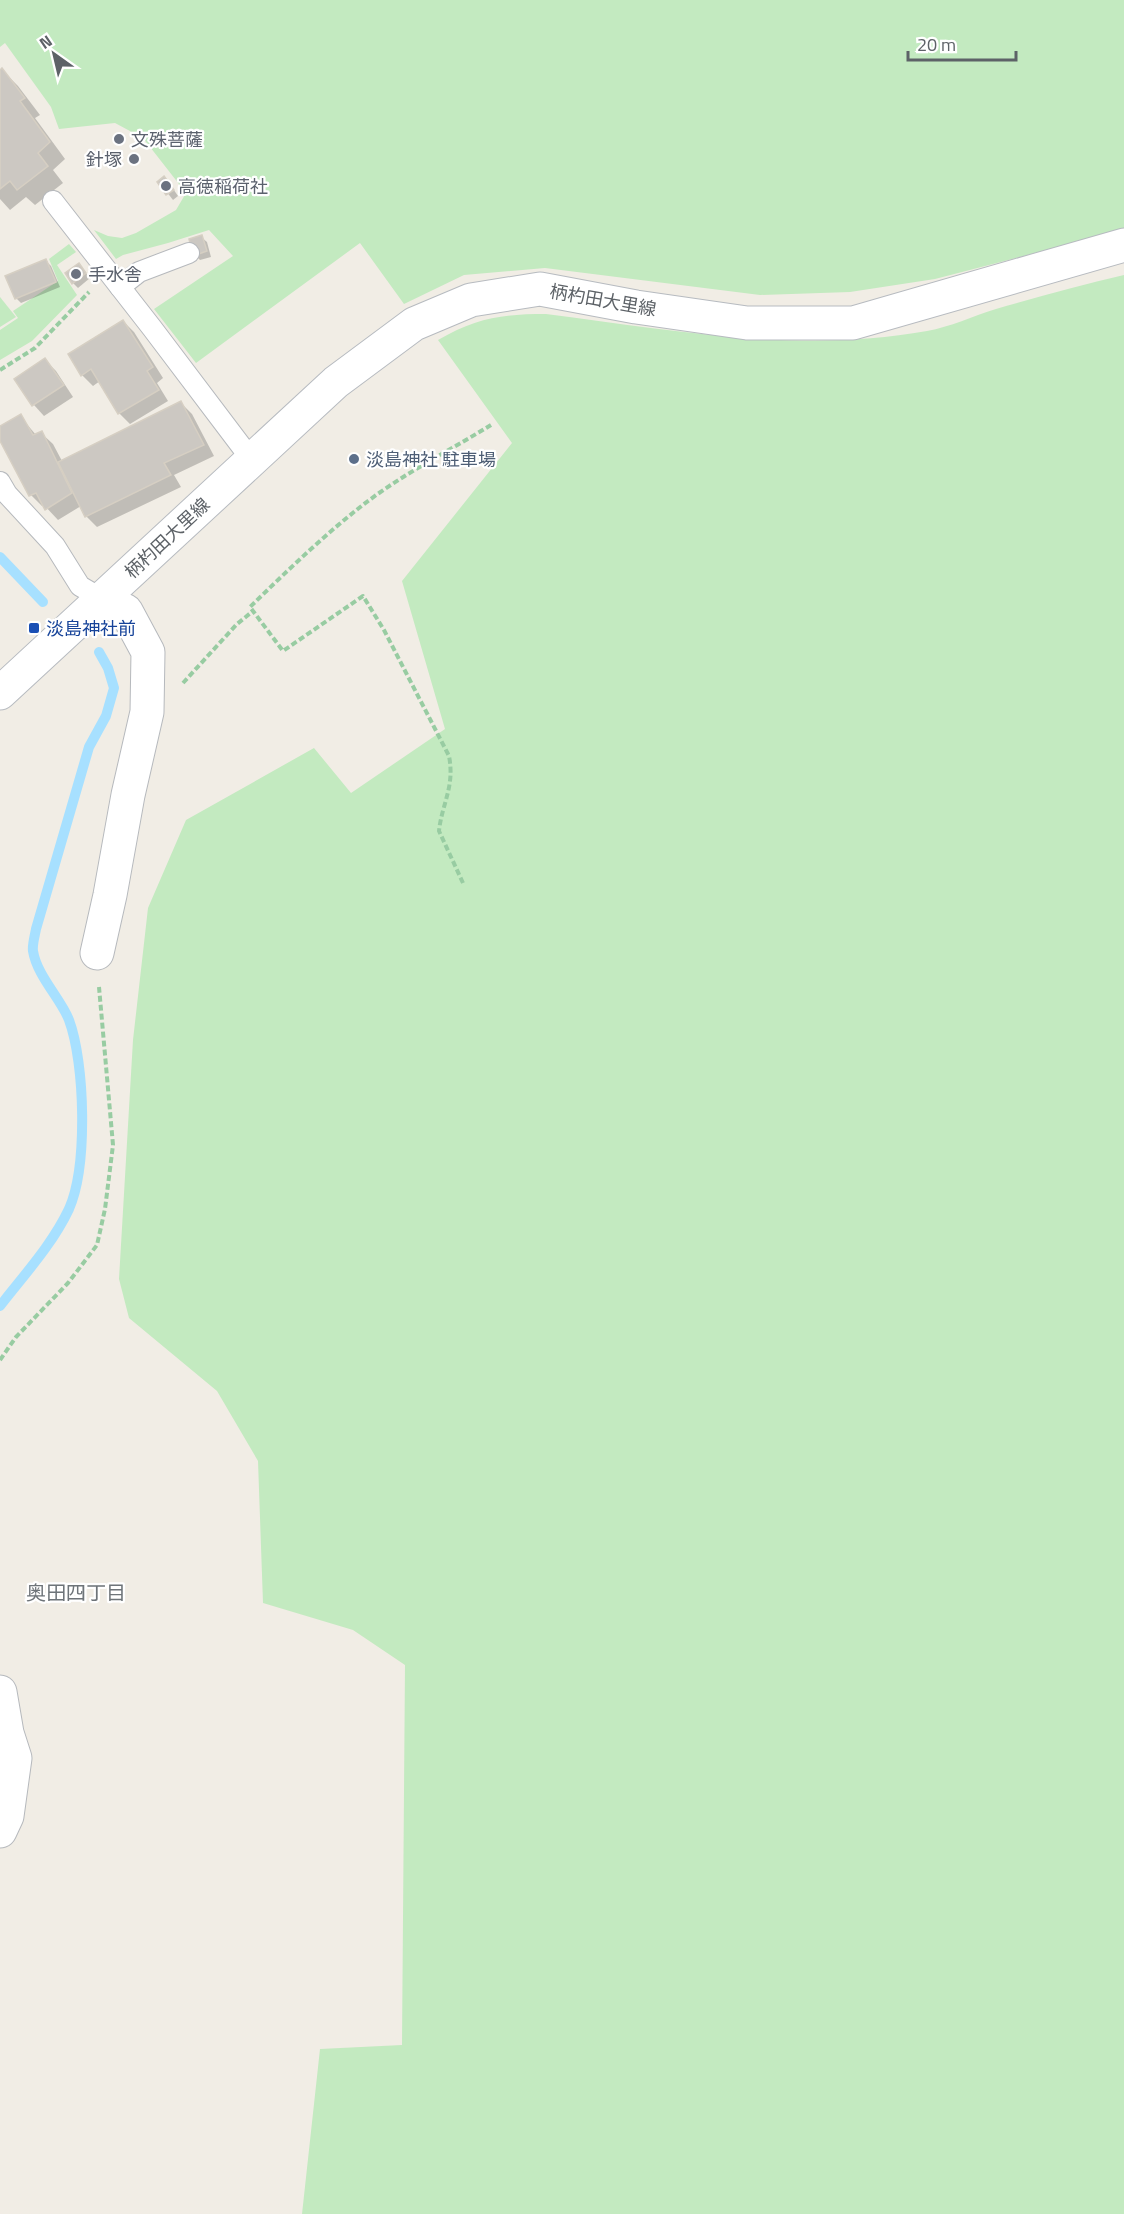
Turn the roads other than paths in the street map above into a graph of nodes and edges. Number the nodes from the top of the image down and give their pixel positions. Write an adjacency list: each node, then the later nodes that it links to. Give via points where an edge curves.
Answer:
1 (53, 201): 4 (lane)
2 (1124, 245): 5 (main road, 柄杓田大里線, via 853,323 747,323 540,289 471,300 414,324 336,382)
3 (189, 254): 4 (lane)
4 (115, 280): 5 (lane)
5 (251, 459): 7 (main road, 柄杓田大里線)
6 (0, 482): 7 (lane, via 55,546 80,586)
7 (102, 599): 8 (main road, 柄杓田大里線); 9 (main road, via 126,611 148,652 147,712)
8 (0, 693)
9 (97, 953)
10 (0, 1692): 11 (main road)
11 (4, 1738): 12 (main road, via 15,1758 7,1816)
12 (0, 1831)

